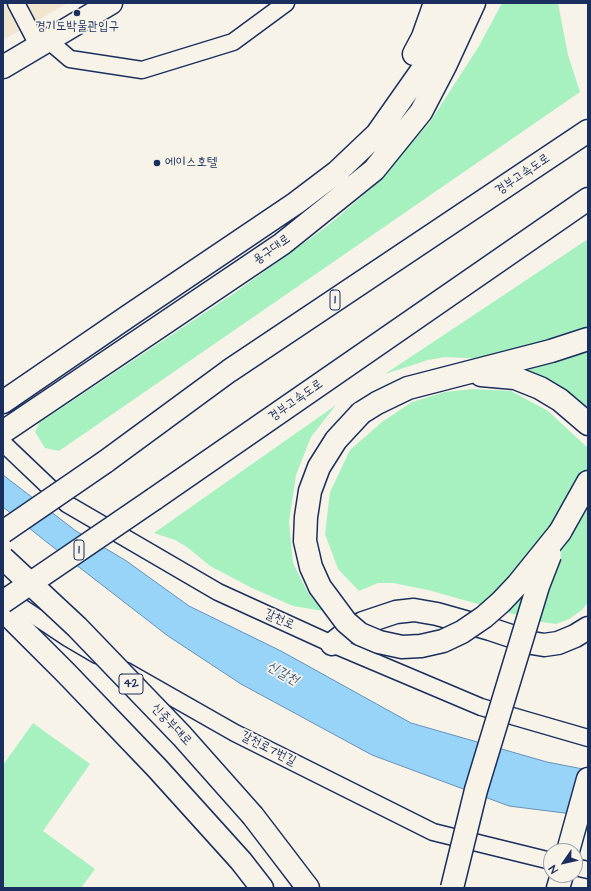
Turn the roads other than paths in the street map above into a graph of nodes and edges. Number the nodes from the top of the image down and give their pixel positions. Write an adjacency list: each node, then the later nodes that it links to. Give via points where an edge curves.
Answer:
1 (16, 3): 7 (street)
2 (111, 3): 7 (main road)
3 (286, 3): 7 (street, via 233,42 142,70 70,58)
4 (435, 3): 11 (main road, via 411,60 363,130 309,175 180,271)
5 (453, 3): 11 (main road, 용구대로, via 446,23 422,70 377,134 337,172 296,203)
6 (474, 3): 16 (main road, 용구대로, via 421,112 374,170 282,244)
7 (44, 44): 8 (main road)
8 (3, 67)
9 (588, 132): 19 (main road, 경부고속도로 / 1, bridge, via 229,371 105,462)
10 (588, 199): 23 (main road, 경부고속도로 / 1, bridge)
11 (108, 330): 14 (main road, 용구대로)
12 (588, 339): 13 (main road)
13 (438, 380): 15 (main road, via 486,375 515,378 560,400); 20 (main road, bridge, via 391,395 361,413 336,440 319,467 310,491 305,541 310,567 320,587 346,622 360,634 379,642 402,647 443,641 462,632 501,602)
14 (3, 402)
15 (588, 424)
16 (3, 432)
17 (3, 443): 26 (street, 갈천로, via 67,504 218,592)
18 (588, 482): 20 (main road)
19 (3, 532)
20 (560, 532): 33 (main road, bridge, via 538,586 476,790)
21 (3, 558): 32 (main road, 신중부대로 / 42, bridge, via 77,627 182,736 253,816)
22 (3, 595): 30 (street, 갈천로7번길, via 68,638 235,733 433,832)
23 (3, 602)
24 (3, 610): 31 (main road, via 158,768)
25 (588, 628): 26 (main road, via 558,643 544,645 437,614 414,610 396,612 362,622)
26 (332, 644): 27 (street, 갈천로, via 481,707)
27 (588, 738)
28 (588, 779): 29 (main road)
29 (570, 843)
30 (543, 859)
31 (262, 888)
32 (308, 888)
33 (452, 888)

